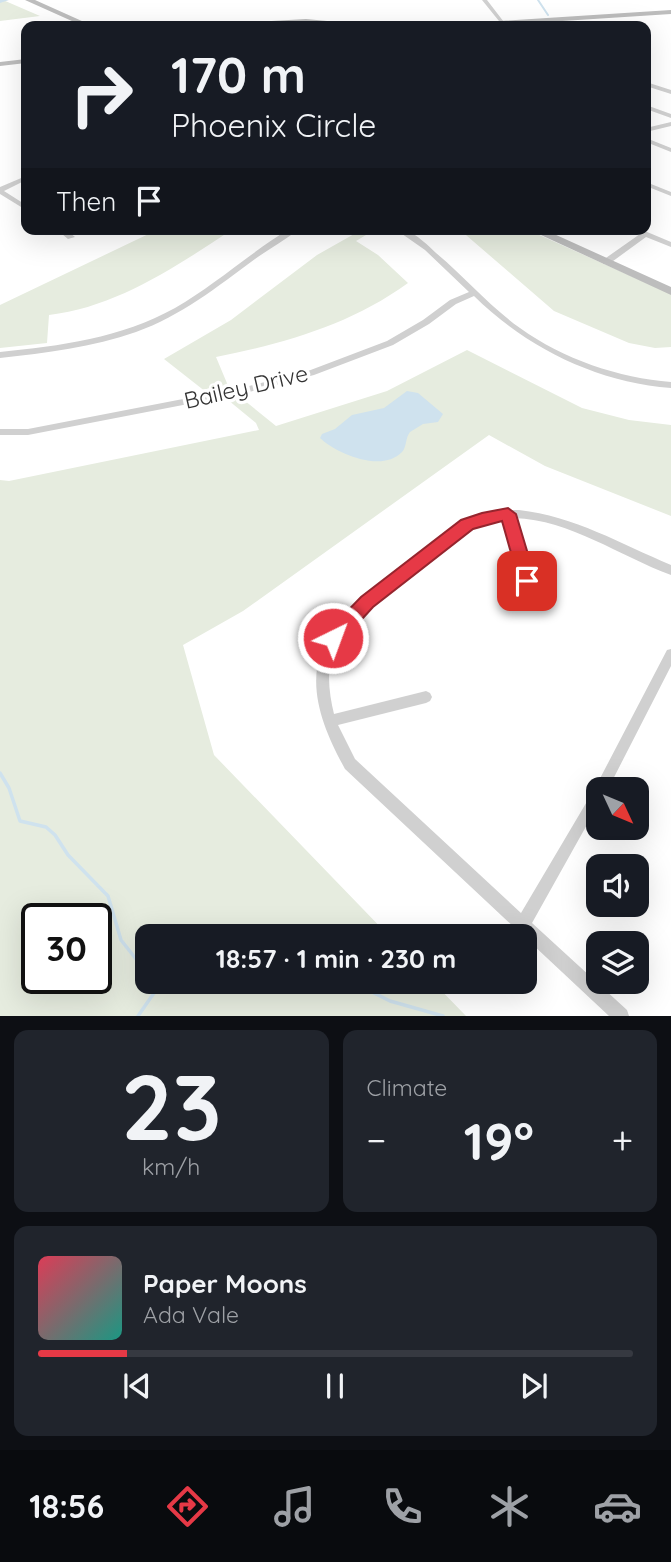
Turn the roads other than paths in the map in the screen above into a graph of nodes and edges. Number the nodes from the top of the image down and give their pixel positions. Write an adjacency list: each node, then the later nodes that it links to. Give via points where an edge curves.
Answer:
1 (18, 0): 3 (main road)
2 (484, 0): 7 (street)
3 (33, 3): 5 (main road); 6 (main road)
4 (671, 12): 8 (main road)
5 (67, 21)
6 (77, 21)
7 (501, 21)
8 (555, 21)
9 (21, 64): 10 (main road)
10 (0, 66)
11 (651, 85): 12 (street)
12 (657, 87): 13 (street); 14 (street)
13 (651, 91)
14 (671, 92)
15 (671, 108): 17 (street)
16 (651, 109): 17 (street)
17 (663, 113): 18 (street)
18 (671, 116)
19 (671, 124): 20 (street)
20 (651, 129)
21 (651, 142): 22 (street)
22 (671, 150)
23 (21, 180): 25 (street)
24 (651, 186): 26 (street)
25 (0, 190): 27 (street)
26 (671, 194)
27 (21, 205)
28 (68, 235): 35 (street)
29 (286, 235): 41 (street, via 159,319 78,345)
30 (407, 235): 40 (street)
31 (549, 235): 37 (main road)
32 (563, 235): 37 (main road)
33 (644, 235): 37 (street)
34 (647, 235): 36 (street)
35 (71, 237)
36 (671, 245)
37 (612, 258): 38 (main road); 39 (main road)
38 (671, 282)
39 (671, 291)
40 (475, 293): 42 (street, via 531,339 616,376); 43 (street, Bailey Drive, via 390,343 285,381 28,432)
41 (0, 355)
42 (671, 385)
43 (0, 432)
44 (508, 514): 45 (street, via 550,520); 46 (street); 49 (street, via 467,525 349,619 333,638 326,660 322,688)
45 (671, 570)
46 (527, 581)
47 (671, 654): 50 (street)
48 (426, 697): 49 (street)
49 (329, 721): 52 (street, via 350,764)
50 (607, 777)
51 (586, 815): 52 (street)
52 (524, 923): 53 (street)
53 (621, 1016)

